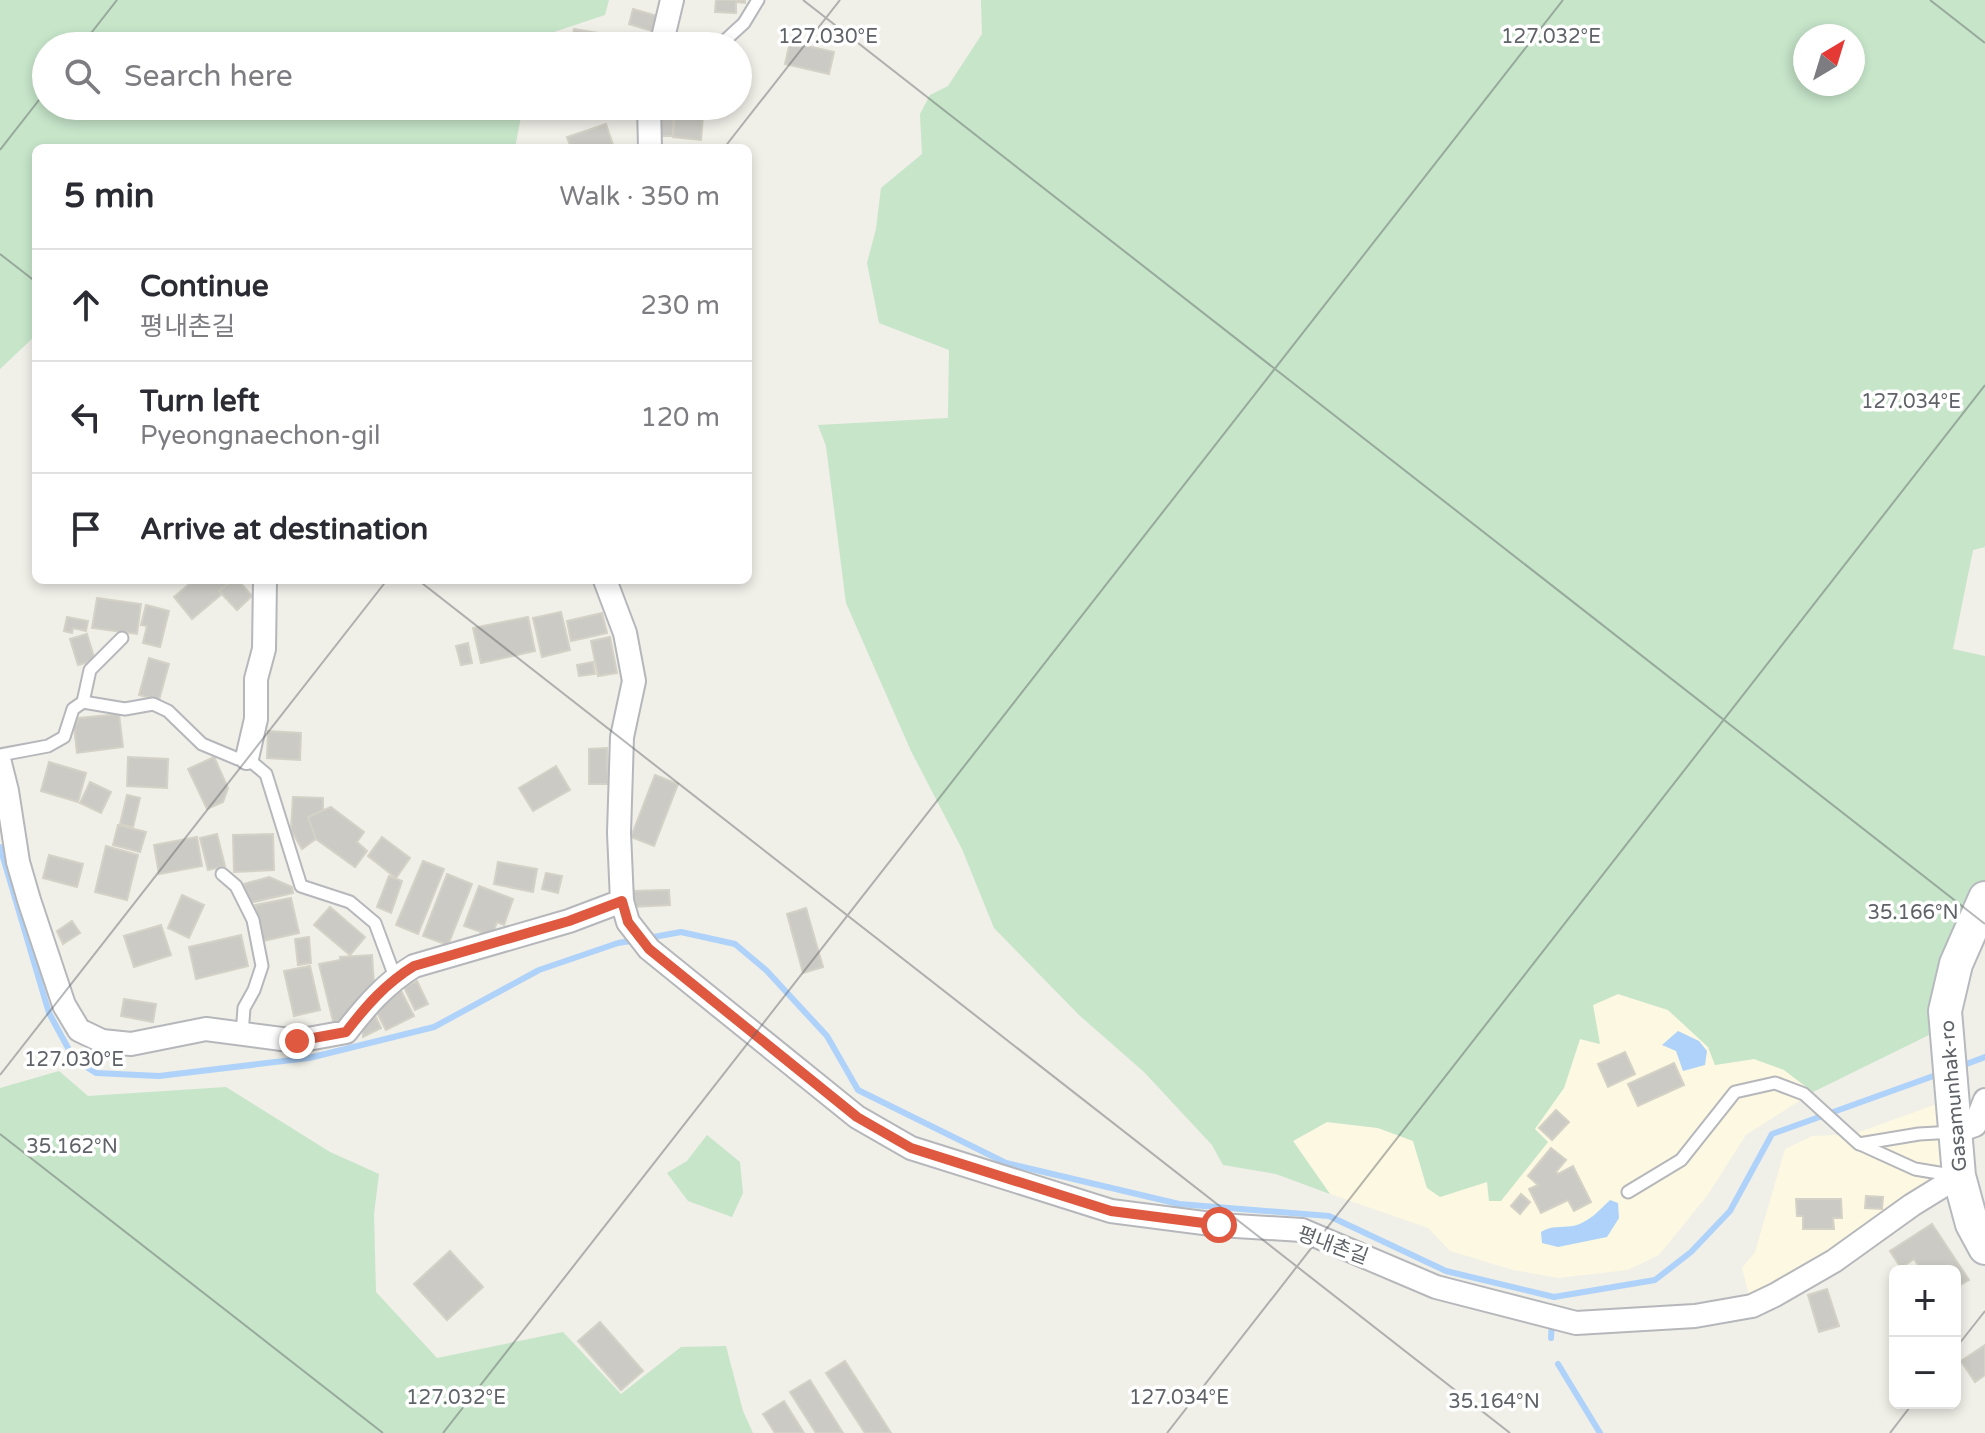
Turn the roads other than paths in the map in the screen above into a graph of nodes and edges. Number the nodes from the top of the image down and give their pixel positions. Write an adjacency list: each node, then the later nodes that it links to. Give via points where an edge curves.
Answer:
1 (672, 0): 3 (street)
2 (758, 0): 4 (lane)
3 (664, 32)
4 (734, 32)
5 (649, 120): 6 (street)
6 (650, 144)
7 (265, 584): 12 (street, via 264,649)
8 (607, 584): 16 (street, via 625,633 634,681 622,737 619,833)
9 (122, 638): 10 (lane, via 90,670)
10 (83, 702): 11 (lane, via 73,709 64,737 48,746); 12 (lane, via 125,709 153,704 168,711 202,744)
11 (0, 755)
12 (247, 758): 17 (lane, via 266,774 301,886 350,902 375,923)
13 (0, 763): 18 (street, via 29,900 64,1005 79,1030 102,1041 131,1044 206,1029)
14 (222, 874): 18 (lane, via 236,886 253,920 262,966 244,1008)
15 (1985, 898): 20 (main road, Gasamunhak-ro, via 1956,964 1945,1011)
16 (625, 912): 17 (street, via 569,921 414,966); 22 (street, 평내촌길, via 649,949 857,1117 911,1148 1111,1211 1302,1230 1436,1287 1576,1323 1695,1316 1752,1306 1834,1261)
17 (395, 977): 18 (street, via 346,1032 297,1041)
18 (242, 1034)
19 (1985, 1100): 20 (street, via 1975,1125)
20 (1954, 1119): 21 (lane, via 1919,1134); 22 (main road, Gasamunhak-ro)
21 (1855, 1140): 22 (lane, via 1915,1169); 23 (lane, via 1804,1094 1775,1083 1735,1092 1681,1160)
22 (1959, 1176): 24 (main road, Gasamunhak-ro, via 1972,1224)
23 (1628, 1192)
24 (1985, 1248)

